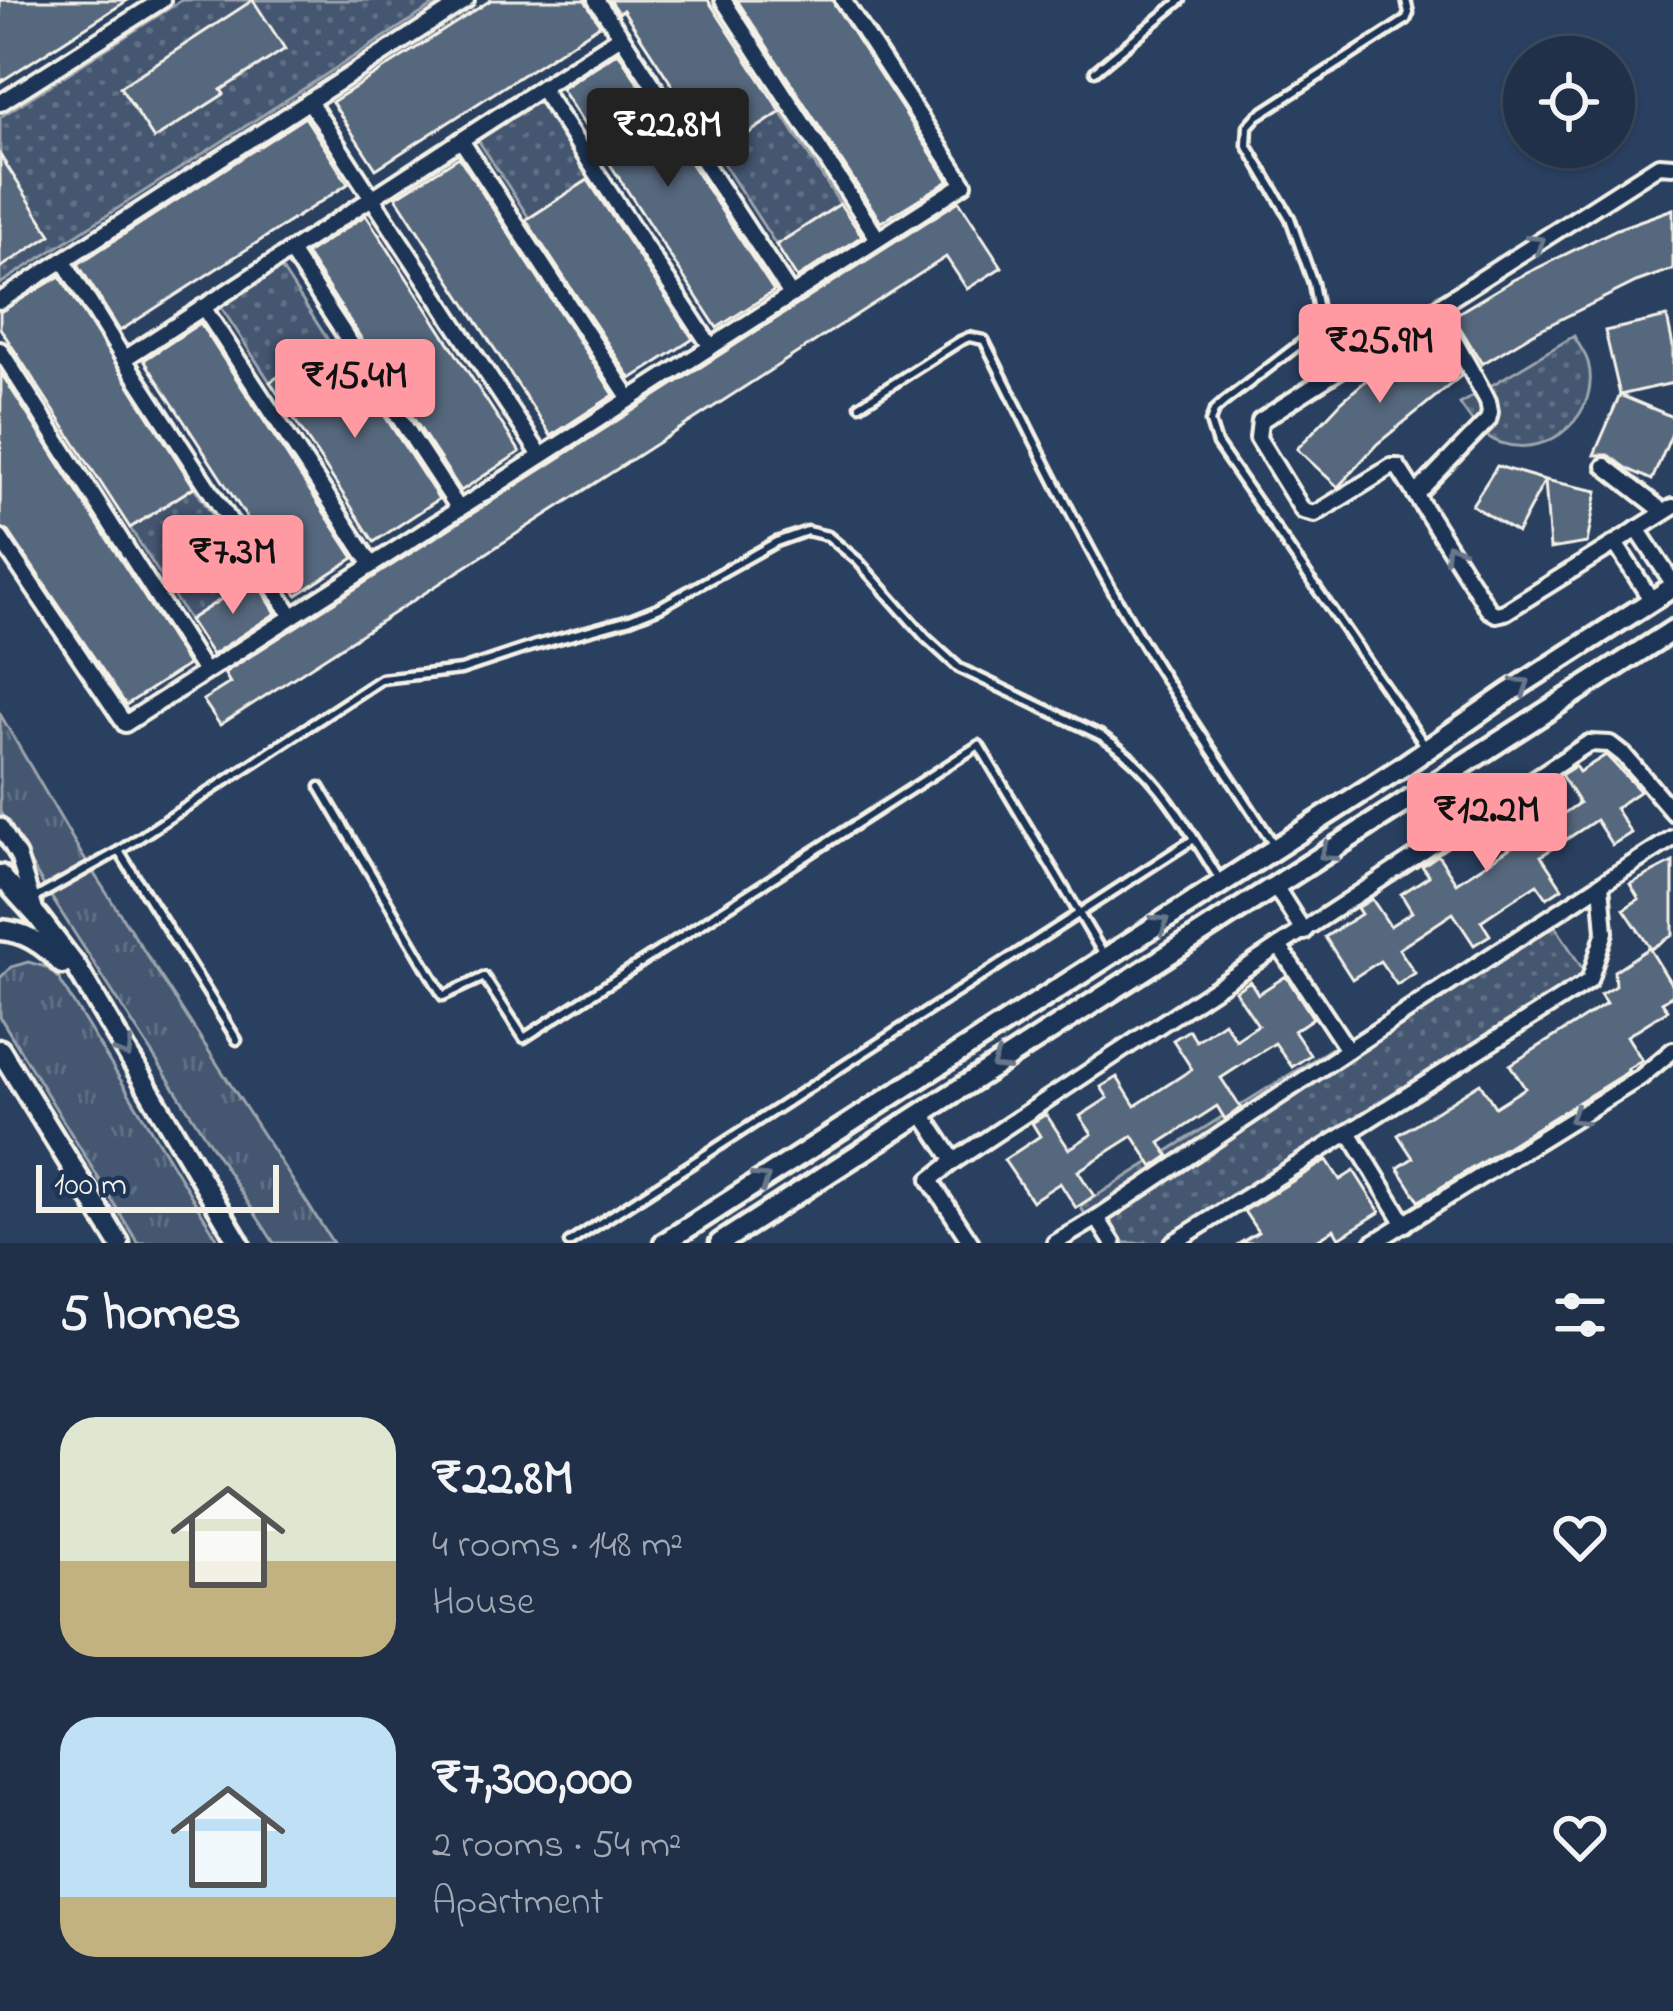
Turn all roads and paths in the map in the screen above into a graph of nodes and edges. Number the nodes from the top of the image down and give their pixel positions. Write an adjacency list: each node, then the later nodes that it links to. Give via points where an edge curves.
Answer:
1 (162, 0): 12 (street)
2 (466, 0): 11 (street)
3 (596, 0): 8 (street)
4 (723, 0): 16 (street)
5 (843, 0): 16 (street, via 964,184)
6 (1180, 0): 9 (lane)
7 (1406, 0): 44 (lane, via 1406,20 1248,126 1247,145 1290,218 1319,316 1306,339 1210,422 1217,444)
8 (621, 37): 10 (street); 19 (street)
9 (1095, 71)
10 (542, 88): 13 (street); 23 (street)
11 (309, 101): 15 (street); 18 (street)
12 (0, 103)
13 (461, 140): 15 (street); 26 (street)
14 (1673, 166): 22 (street, one-way to 14, via 1659,165)
15 (372, 198): 17 (street); 28 (street)
16 (878, 239): 19 (street)
17 (290, 251): 21 (street); 31 (street)
18 (63, 260): 20 (street); 25 (street)
19 (791, 296): 23 (street)
20 (0, 301)
21 (203, 307): 25 (street); 36 (street)
22 (1436, 308): 30 (street, via 1490,412); 30 (street, via 1258,428 1306,514 1390,467)
23 (711, 347): 26 (street)
24 (0, 350): 41 (street)
25 (124, 359): 39 (street)
26 (630, 399): 28 (street)
27 (860, 405): 50 (lane, via 960,341 984,340 1115,595)
28 (541, 456): 31 (street)
29 (1605, 466): 32 (street)
30 (1416, 494): 35 (street, one-way to 30, via 1496,614)
31 (459, 509): 36 (street)
32 (1669, 510): 33 (street)
33 (1637, 530): 35 (street); 37 (street)
34 (0, 538): 41 (street, via 125,724)
35 (1615, 543): 38 (street)
36 (372, 565): 39 (street)
37 (1673, 585): 38 (street)
38 (1652, 601): 42 (street, one-way to 38)
39 (292, 616): 41 (street)
40 (1673, 630): 43 (street)
41 (205, 672)
42 (1485, 711): 43 (street); 44 (street)
43 (1504, 739): 55 (street, one-way to 55)
44 (1428, 750): 50 (street)
45 (320, 787): 57 (lane, via 443,996 484,977 524,1039 979,746)
46 (1673, 812): 59 (street, via 1624,754 1589,743)
47 (0, 826): 56 (street)
48 (1673, 838): 54 (street)
49 (1194, 839): 51 (lane, via 1123,749 958,668 858,561 828,536 807,531 630,619 461,670 380,679); 53 (lane); 57 (lane)
50 (1275, 848): 53 (street)
51 (119, 851): 56 (lane); 63 (lane)
52 (0, 875): 56 (street)
53 (1222, 883): 61 (street, one-way to 53)
54 (1601, 884): 65 (street); 68 (street, via 1605,932 1589,981)
55 (1275, 886): 59 (street); 67 (street, one-way to 67)
56 (35, 908): 62 (street)
57 (1079, 913): 61 (lane); 74 (lane)
58 (0, 930): 62 (street, via 49,949)
59 (1304, 932): 60 (street)
60 (1279, 946): 65 (street); 69 (street)
61 (1106, 958): 75 (street, one-way to 61)
62 (92, 994): 73 (street, one-way to 73)
63 (236, 1040)
64 (0, 1050): 72 (street)
65 (1348, 1050): 70 (street)
66 (1673, 1050): 71 (street, one-way to 71)
67 (922, 1113): 69 (street); 76 (street)
68 (1349, 1132): 71 (street); 80 (street)
69 (954, 1161): 77 (street, via 930,1180)
70 (1097, 1218): 78 (street); 79 (street)
71 (1406, 1224): 81 (street)
72 (119, 1243)
73 (239, 1243)
74 (569, 1243)
75 (664, 1243)
76 (720, 1243)
77 (970, 1243)
78 (1055, 1243)
79 (1112, 1243)
80 (1173, 1243)
81 (1373, 1243)

